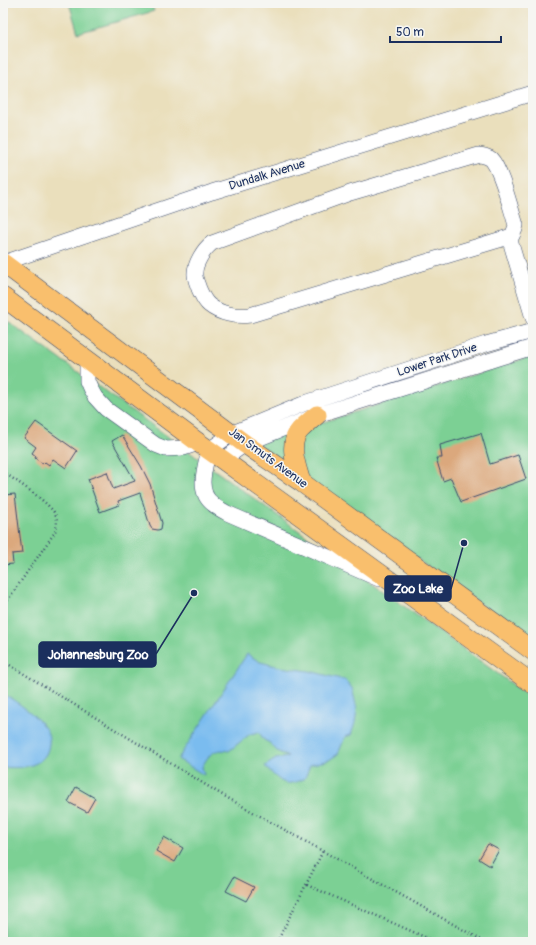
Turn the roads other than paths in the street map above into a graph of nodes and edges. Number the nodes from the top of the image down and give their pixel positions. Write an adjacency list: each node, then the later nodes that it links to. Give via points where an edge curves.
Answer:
1 (533, 92): 3 (street, Dundalk Avenue, via 212,192)
2 (509, 237): 2 (street, via 514,234 516,225 498,171 492,160 479,155 350,193 212,242 202,254 195,273 201,294 210,306 229,314 246,315); 5 (street)
3 (3, 263): 12 (main road, Jan Smuts Avenue)
4 (3, 297): 8 (main road)
5 (533, 318)
6 (533, 331): 9 (street, Lower Park Drive)
7 (533, 347): 10 (street, Lower Park Drive)
8 (87, 359): 13 (main road); 13 (street, via 87,381 95,397 106,409 156,445 166,449)
9 (342, 391): 10 (street); 12 (street, Lower Park Drive, via 308,402)
10 (348, 406): 11 (street, Lower Park Drive)
11 (317, 416): 12 (street, Lower Park Drive); 14 (main road, via 299,432 294,444 294,458)
12 (239, 438): 13 (street, Lower Park Drive); 14 (main road, Jan Smuts Avenue)
13 (210, 451): 15 (main road); 15 (street, via 203,486 212,504 227,513)
14 (302, 482): 16 (main road, Jan Smuts Avenue)
15 (400, 588): 17 (main road)
16 (533, 652)
17 (533, 684)

